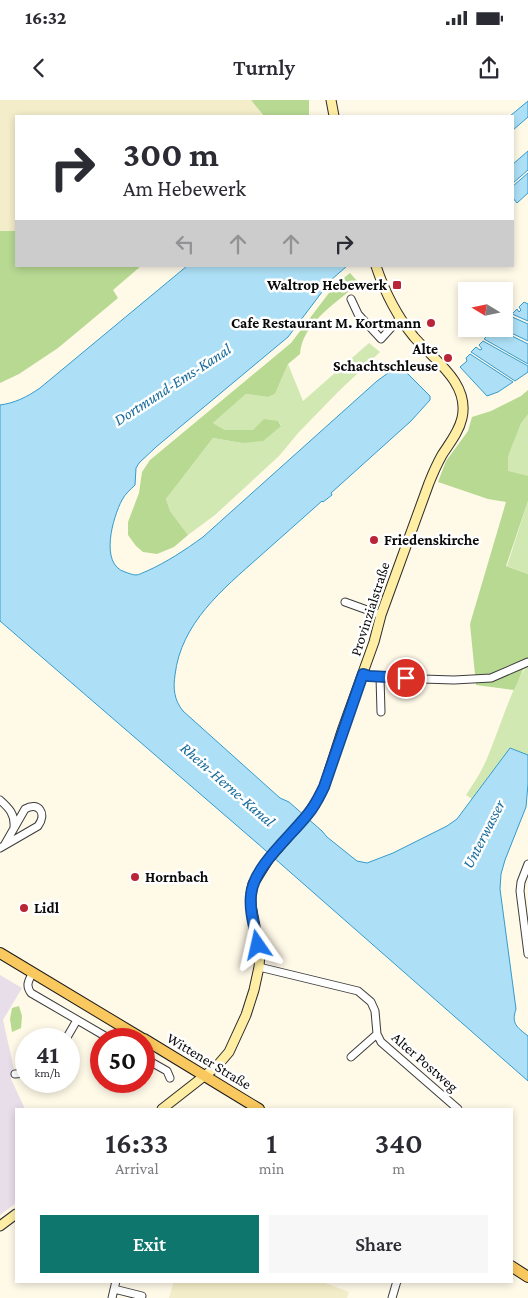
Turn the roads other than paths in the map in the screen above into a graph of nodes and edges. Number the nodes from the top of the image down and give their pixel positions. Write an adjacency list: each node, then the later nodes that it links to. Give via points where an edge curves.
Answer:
1 (330, 100): 2 (main road)
2 (334, 115)
3 (376, 267): 5 (main road)
4 (351, 299): 5 (street, via 358,314 381,339)
5 (400, 318): 7 (main road, Provinzialstraße, via 451,376 458,386 463,406 460,424 429,483)
6 (345, 602): 7 (street)
7 (382, 615): 9 (main road, Provinzialstraße)
8 (528, 662): 10 (street, via 491,678)
9 (363, 674): 10 (street); 18 (main road, Provinzialstraße, via 318,799 255,880 251,905 260,952)
10 (380, 677): 11 (street)
11 (381, 712)
12 (0, 800): 13 (street, via 12,812)
13 (14, 830): 14 (street); 14 (street, via 25,809 40,809 43,814 38,826)
14 (3, 846)
15 (528, 864): 17 (street, via 520,888)
16 (0, 953): 19 (main road, Wittener Straße)
17 (528, 954)
18 (259, 967): 24 (street, Alter Postweg, via 358,991 373,1006); 28 (main road, Provinzialstraße, via 246,1015 229,1052)
19 (33, 972): 20 (street, via 28,984 31,993); 23 (main road, Wittener Straße)
20 (77, 1020): 21 (street); 22 (street)
21 (72, 1028)
22 (91, 1028)
23 (125, 1028)
24 (377, 1034): 26 (street, Alter Postweg); 32 (street, Alter Postweg, via 381,1042)
25 (155, 1046): 28 (main road, Wittener Straße)
26 (351, 1056)
27 (155, 1065): 29 (street, Wittener Straße)
28 (204, 1076): 30 (main road, Provinzialstraße); 31 (main road, Wittener Straße)
29 (170, 1078)
30 (163, 1108)
31 (256, 1108)
32 (457, 1108)
33 (15, 1215): 34 (main road)
34 (0, 1226)
35 (513, 1267): 36 (main road)
36 (528, 1277)
37 (396, 1283): 41 (street)
38 (115, 1285): 39 (street); 40 (street)
39 (142, 1296)
40 (112, 1298)
41 (392, 1298)

